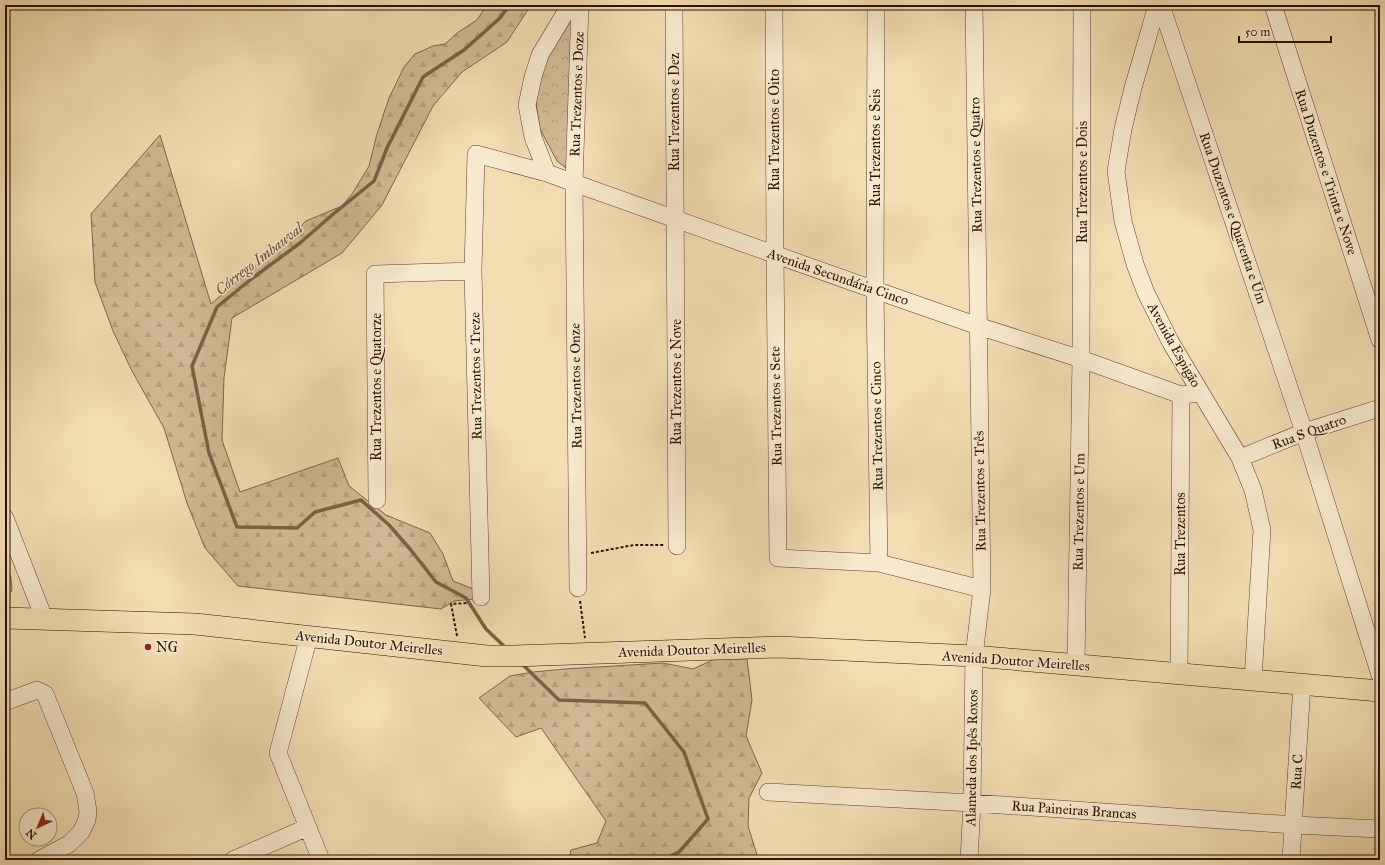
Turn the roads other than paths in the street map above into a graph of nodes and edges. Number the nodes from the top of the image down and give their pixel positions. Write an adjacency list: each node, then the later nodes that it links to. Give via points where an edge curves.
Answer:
1 (570, 5): 12 (street, via 540,55 527,105 533,137)
2 (580, 5): 13 (street, Rua Trezentos e Doze)
3 (674, 5): 14 (street, Rua Trezentos e Dez)
4 (774, 5): 15 (street, Rua Trezentos e Oito)
5 (876, 5): 17 (street, Rua Trezentos e Seis)
6 (974, 5): 18 (street, Rua Trezentos e Quatro)
7 (1082, 5): 20 (street, Rua Trezentos e Dois)
8 (1157, 5): 21 (street, Avenida Espigão, via 1122,129 1116,171 1122,221 1146,293 1171,344)
9 (1161, 5): 24 (street, Rua Duzentos e Quarenta e Um)
10 (1273, 5): 19 (street, Rua Duzentos e Trinta e Nove)
11 (476, 154): 12 (street, Avenida Secundária Cinco); 16 (street, Rua Trezentos e Treze)
12 (547, 172): 13 (street, Avenida Secundária Cinco)
13 (574, 183): 14 (street, Avenida Secundária Cinco); 30 (street, Rua Trezentos e Onze)
14 (674, 219): 15 (street, Avenida Secundária Cinco); 28 (street, Rua Trezentos e Nove)
15 (775, 254): 17 (street, Avenida Secundária Cinco); 29 (street, Rua Trezentos e Sete, via 778,558)
16 (473, 271): 26 (street, Rua Trezentos e Quatorze, via 375,274); 32 (street, Rua Trezentos e Treze)
17 (875, 290): 18 (street, Avenida Secundária Cinco); 29 (street, Rua Trezentos e Cinco)
18 (978, 326): 20 (street, Avenida Secundária Cinco); 31 (street, Rua Trezentos e Três)
19 (1380, 340)
20 (1081, 359): 22 (street, Avenida Secundária Cinco); 37 (street, Rua Trezentos e Um)
21 (1201, 394): 22 (street, Avenida Secundária Cinco); 25 (street, Avenida Espigão)
22 (1181, 395): 38 (street, Rua Trezentos)
23 (1380, 408): 24 (street, Rua S Quatro)
24 (1304, 432): 25 (street, Rua S Quatro); 39 (street, Rua Duzentos e Quarenta e Um)
25 (1240, 458): 40 (street, Avenida Espigão, via 1253,490 1262,530)
26 (377, 500)
27 (5, 518): 34 (street)
28 (677, 546)
29 (880, 563): 31 (street)
30 (578, 588)
31 (982, 589): 36 (street, Rua Trezentos e Três)
32 (481, 597)
33 (6, 618): 34 (main road, Avenida Doutor Meirelles)
34 (44, 618): 35 (main road, Avenida Doutor Meirelles, via 195,624)
35 (309, 636): 36 (main road, Avenida Doutor Meirelles, via 487,656 779,647); 47 (street, via 278,753)
36 (974, 656): 37 (main road, Avenida Doutor Meirelles); 45 (street, Alameda dos Ipês Roxos)
37 (1076, 665): 38 (main road, Avenida Doutor Meirelles)
38 (1180, 673): 40 (main road, Avenida Doutor Meirelles)
39 (1380, 675)
40 (1253, 680): 41 (main road, Avenida Doutor Meirelles)
41 (1302, 684): 42 (main road, Avenida Doutor Meirelles); 46 (street, Rua C)
42 (1380, 691)
43 (5, 702): 49 (street, via 37,690 45,694 85,793 88,811 81,832 69,844)
44 (768, 792): 45 (street, Rua Paineiras Brancas)
45 (972, 802): 46 (street, Rua Paineiras Brancas); 52 (street, Alameda dos Ipês Roxos)
46 (1294, 825): 48 (street, Rua Paineiras Brancas); 53 (street, Rua C)
47 (308, 827): 50 (street); 51 (street)
48 (1380, 829)
49 (39, 860)
50 (233, 860)
51 (321, 860)
52 (969, 860)
53 (1291, 860)

